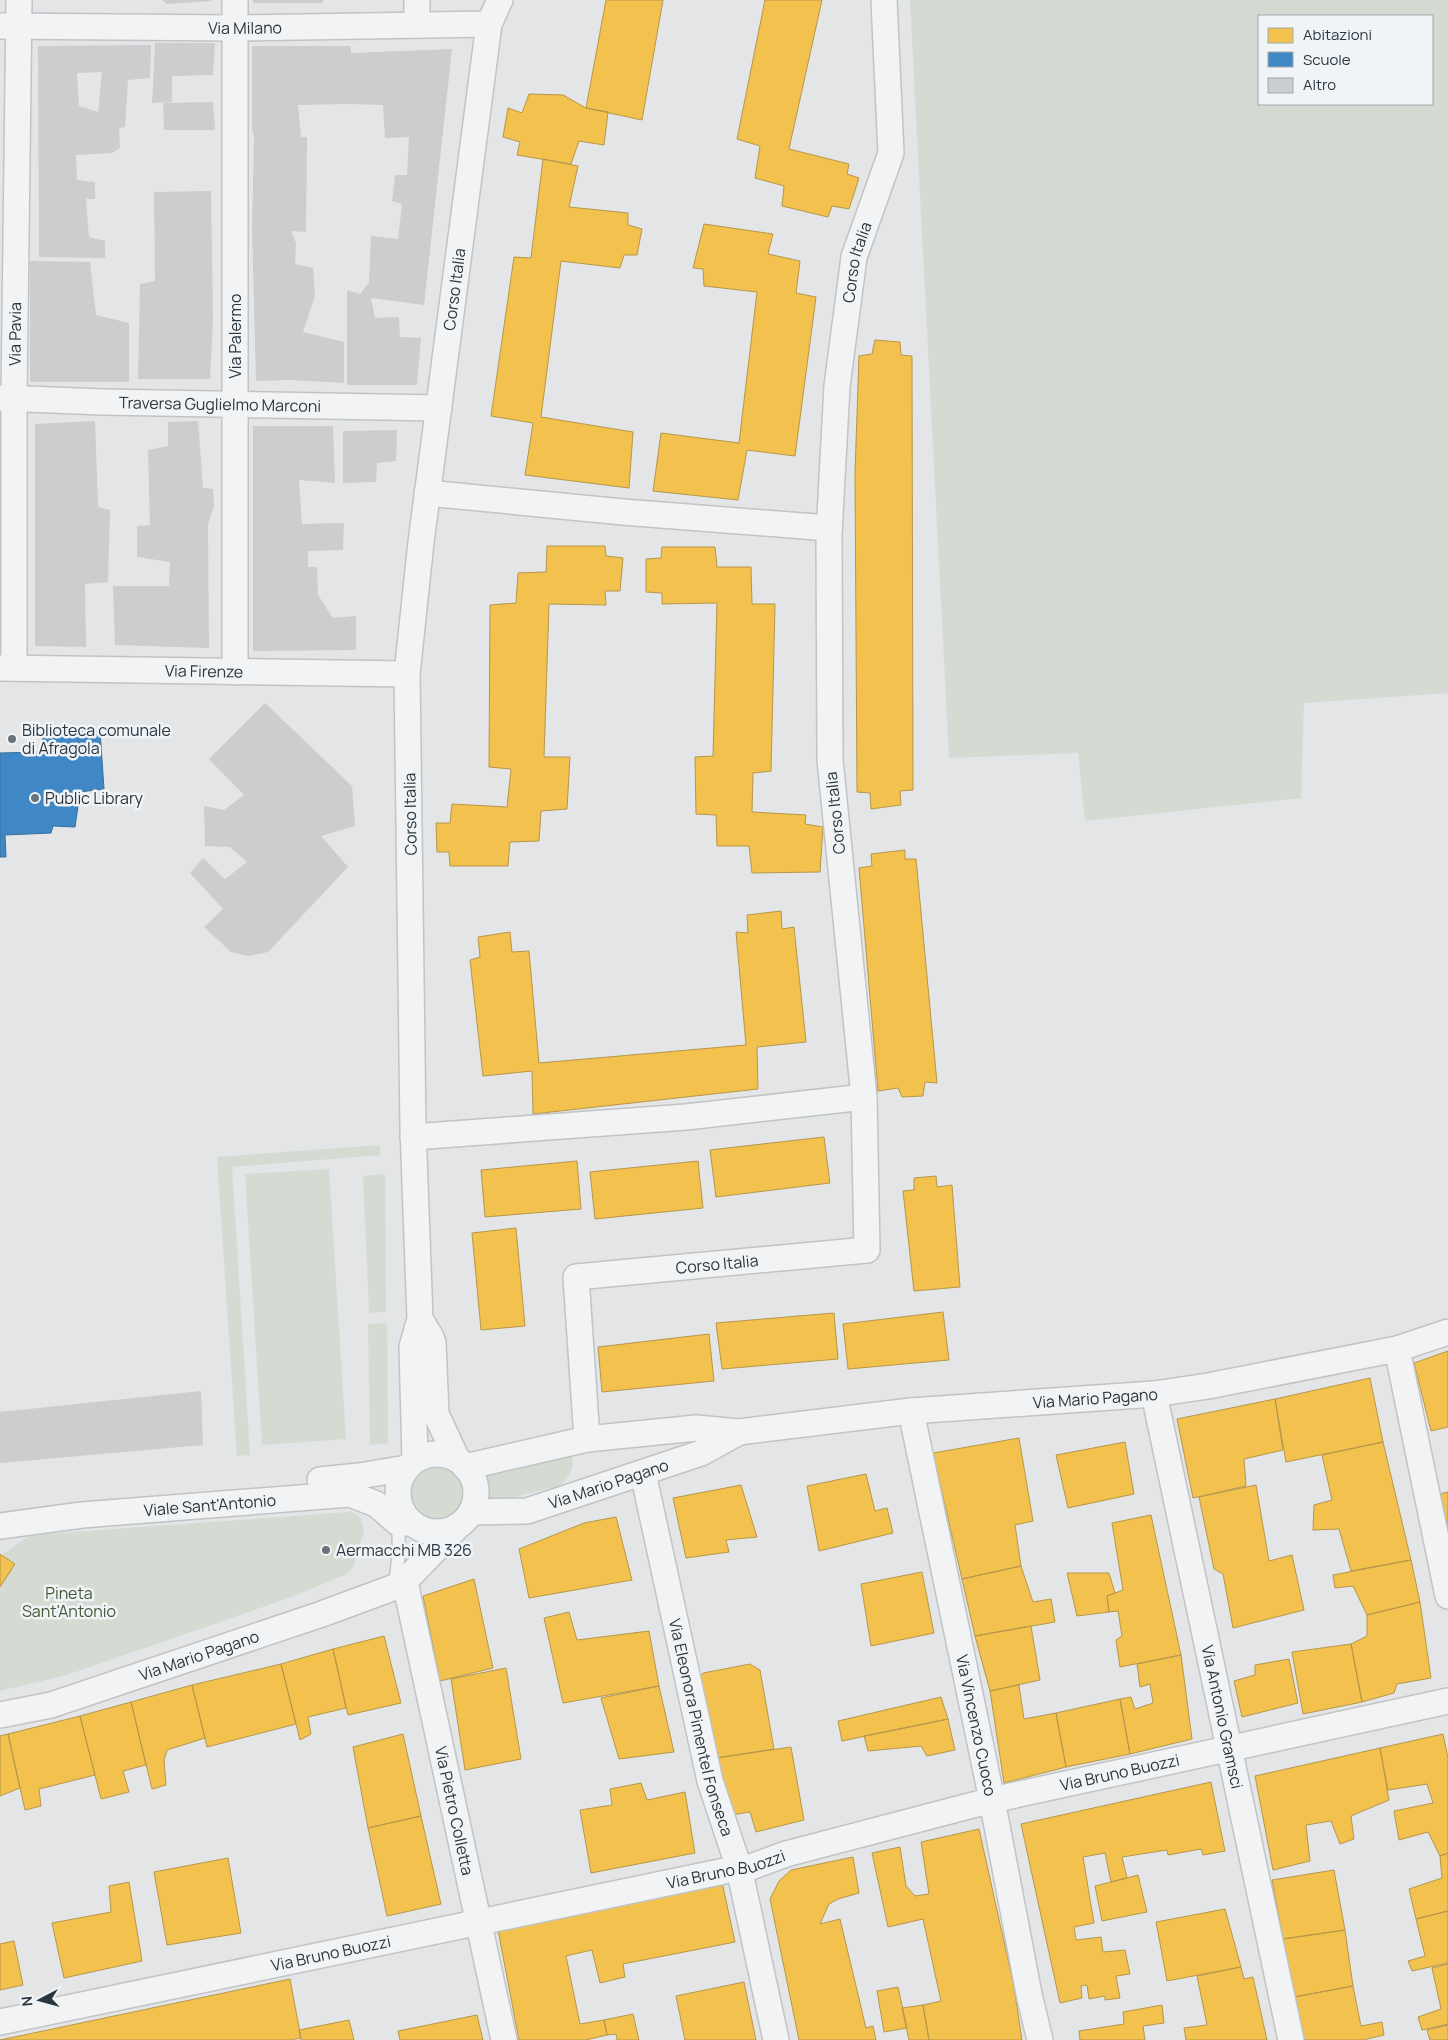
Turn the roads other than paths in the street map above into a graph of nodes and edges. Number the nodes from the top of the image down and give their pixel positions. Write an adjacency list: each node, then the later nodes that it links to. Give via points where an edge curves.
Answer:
1 (19, 0): 8 (street, Via Pavia)
2 (235, 0): 9 (street, Via Palermo)
3 (417, 0): 6 (street)
4 (500, 0): 7 (street, Corso Italia)
5 (884, 0): 14 (street, Corso Italia, via 891,153 854,257 837,386)
6 (417, 24): 7 (street, Via Milano); 9 (street, Via Milano)
7 (489, 24): 12 (street, Corso Italia)
8 (9, 26): 9 (street, Via Milano); 10 (street, Via Pavia)
9 (235, 28): 11 (street, Via Palermo)
10 (7, 398): 11 (street, Traversa Guglielmo Marconi); 15 (street, Via Pavia)
11 (235, 405): 12 (street, Traversa Guglielmo Marconi); 16 (street, Via Palermo)
12 (439, 408): 13 (street, Corso Italia)
13 (428, 493): 14 (street); 17 (street, Corso Italia)
14 (829, 528): 18 (street, Corso Italia, via 830,760)
15 (7, 668): 16 (street, Via Firenze)
16 (235, 672): 17 (street, Via Firenze)
17 (407, 674): 19 (street, Corso Italia)
18 (864, 1097): 19 (street, via 686,1117); 26 (street, Corso Italia, via 867,1250 576,1277)
19 (414, 1137): 20 (street, Corso Italia)
20 (420, 1319): 27 (street, Corso Italia, via 433,1343 436,1414); 28 (street, Corso Italia, via 412,1346)
21 (1448, 1332): 22 (street, Via Mario Pagano)
22 (1397, 1349): 23 (street, Via Mario Pagano); 36 (street)
23 (1154, 1394): 24 (street, Via Mario Pagano); 39 (street, Via Antonio Gramsci)
24 (912, 1411): 25 (street, Via Mario Pagano); 40 (street, Via Vincenzo Cuoco)
25 (738, 1432): 26 (street, Via Mario Pagano, via 696,1428); 29 (street, Via Mario Pagano, via 701,1453)
26 (587, 1439): 27 (street, Via Mario Pagano)
27 (462, 1463): 28 (street, Via Mario Pagano, via 436,1453); 31 (street, via 471,1472 476,1488)
28 (411, 1464): 30 (street, Viale Sant'Antonio, via 359,1476); 32 (street, via 400,1479 398,1490)
29 (643, 1474): 31 (street, Via Mario Pagano, via 527,1511); 41 (street, Via Eleonora Pimentel Fonseca, via 710,1781)
30 (0, 1508)
31 (472, 1512): 34 (street, Via Mario Pagano)
32 (405, 1523): 33 (street, Viale Sant'Antonio, via 376,1504 350,1494 82,1515); 34 (street, via 435,1532); 35 (lane, via 399,1550)
33 (0, 1526)
34 (455, 1529): 35 (street, Via Mario Pagano)
35 (400, 1584): 38 (street, Via Mario Pagano, via 319,1615 60,1702); 42 (street, Via Pietro Colletta)
36 (1448, 1596)
37 (1448, 1701): 39 (street, Via Bruno Buozzi)
38 (0, 1715)
39 (1229, 1750): 40 (street, Via Bruno Buozzi); 47 (street, Via Antonio Gramsci)
40 (992, 1800): 41 (street, Via Bruno Buozzi); 46 (street, Via Vincenzo Cuoco)
41 (739, 1868): 42 (street, Via Bruno Buozzi); 45 (street, Via Eleonora Pimentel Fonseca)
42 (479, 1922): 43 (street, Via Bruno Buozzi); 44 (street, Via Pietro Colletta)
43 (0, 2022)
44 (504, 2040)
45 (776, 2040)
46 (1040, 2040)
47 (1291, 2040)

